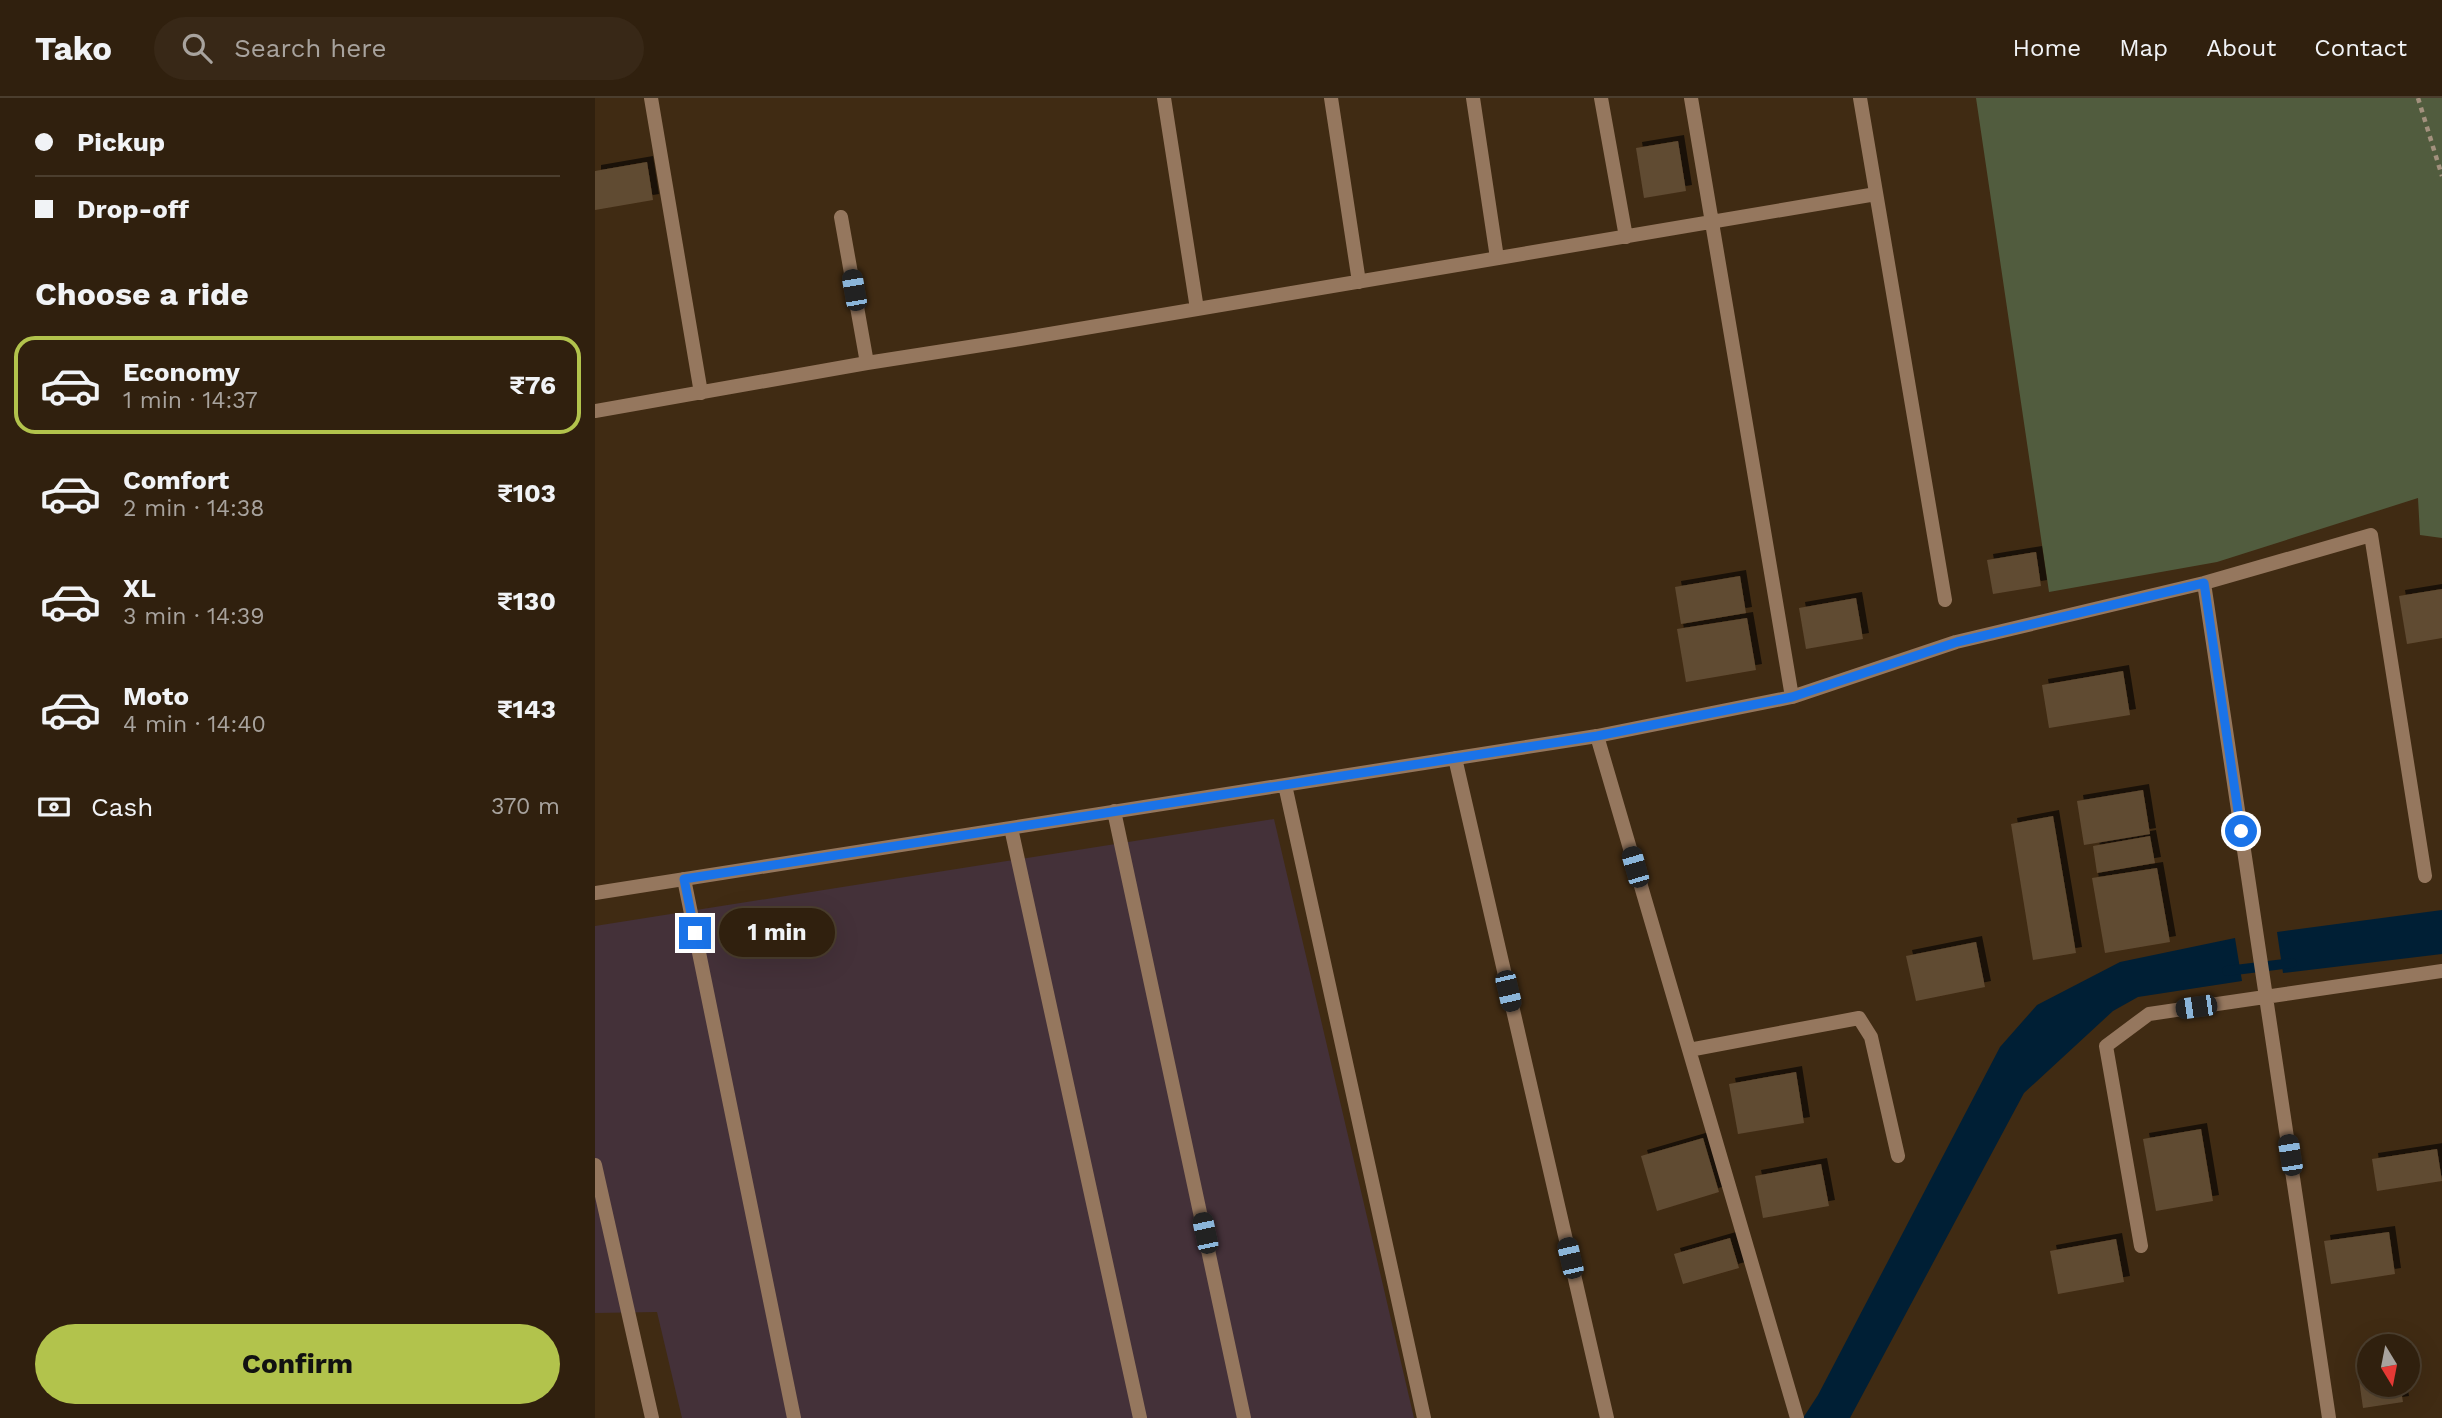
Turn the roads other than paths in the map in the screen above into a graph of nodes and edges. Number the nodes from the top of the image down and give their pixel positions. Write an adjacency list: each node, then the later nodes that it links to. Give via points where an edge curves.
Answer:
1 (651, 98): 16 (street)
2 (1164, 98): 14 (street)
3 (1331, 98): 13 (street)
4 (1473, 98): 12 (street)
5 (1601, 98): 11 (street)
6 (1691, 98): 10 (street)
7 (1860, 98): 8 (street)
8 (1876, 194): 10 (street); 19 (street)
9 (841, 218): 15 (street)
10 (1711, 222): 11 (street); 20 (street)
11 (1626, 237): 12 (street)
12 (1497, 258): 13 (street)
13 (1359, 282): 14 (street)
14 (1198, 309): 15 (street)
15 (867, 363): 16 (street)
16 (701, 393): 17 (street)
17 (595, 411)
18 (2204, 583): 20 (street, via 1957,642); 26 (street, via 2371,535); 30 (street)
19 (1945, 600)
20 (1792, 697): 21 (street)
21 (1597, 736): 22 (street); 31 (street)
22 (1455, 758): 23 (street); 40 (street)
23 (1285, 785): 24 (street); 39 (street)
24 (1114, 811): 25 (street); 38 (street)
25 (1011, 828): 27 (street); 37 (street)
26 (2425, 876)
27 (684, 879): 28 (street); 36 (street)
28 (595, 893)
29 (2442, 971): 30 (street)
30 (2266, 997): 34 (street, via 2148,1014 2106,1046); 42 (street)
31 (1689, 1050): 32 (street, via 1859,1018 1871,1037); 41 (street)
32 (1898, 1156)
33 (595, 1165): 35 (street)
34 (2141, 1247)
35 (652, 1418)
36 (794, 1418)
37 (1140, 1418)
38 (1244, 1418)
39 (1424, 1418)
40 (1607, 1418)
41 (1797, 1418)
42 (2329, 1418)

